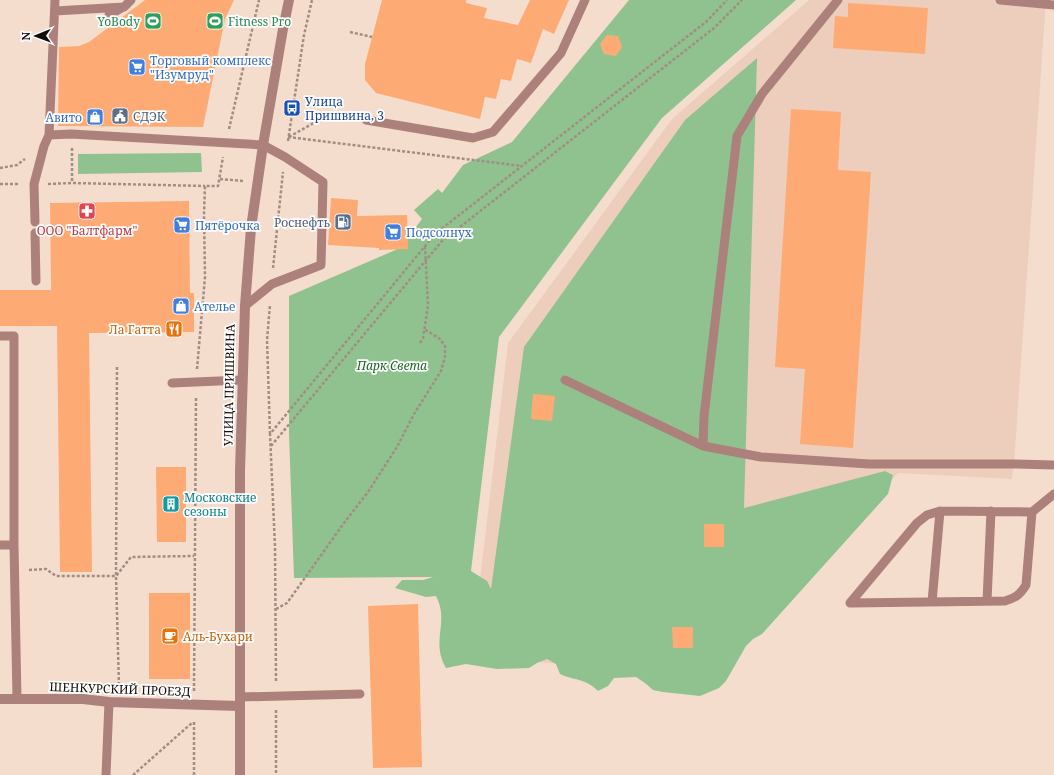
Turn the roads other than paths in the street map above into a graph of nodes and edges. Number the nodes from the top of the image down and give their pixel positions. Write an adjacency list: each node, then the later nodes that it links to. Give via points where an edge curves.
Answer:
1 (55, 0): 9 (lane)
2 (132, 0): 7 (lane)
3 (289, 0): 13 (street, УЛИЦА ПРИШВИНА)
4 (585, 0): 11 (lane, via 561,53 493,132 473,138)
5 (838, 0): 22 (lane, via 762,94 737,136 704,416)
6 (1000, 0): 8 (lane)
7 (124, 6): 9 (lane); 10 (lane)
8 (1054, 6)
9 (55, 11): 12 (lane)
10 (109, 15)
11 (366, 120)
12 (48, 135): 13 (lane, via 71,134); 14 (lane, via 34,184)
13 (263, 145): 17 (street, УЛИЦА ПРИШВИНА, via 251,228); 17 (lane, via 285,156 323,182 321,265 272,284)
14 (35, 222)
15 (35, 233): 16 (lane)
16 (36, 281)
17 (245, 306): 19 (street, УЛИЦА ПРИШВИНА)
18 (0, 336): 29 (lane, via 14,336)
19 (242, 380): 21 (lane); 35 (street, УЛИЦА ПРИШВИНА)
20 (565, 380): 22 (lane)
21 (172, 383)
22 (703, 446): 23 (lane, via 761,457 869,464)
23 (1054, 465)
24 (1054, 494): 27 (lane)
25 (940, 510): 26 (lane); 31 (lane); 31 (lane, via 927,515 917,524 850,603)
26 (991, 511): 27 (lane); 30 (lane)
27 (1032, 512): 30 (lane, via 1026,585 1016,597 1005,601)
28 (0, 545): 29 (lane)
29 (14, 545): 34 (lane)
30 (987, 601): 31 (lane)
31 (932, 602)
32 (360, 694): 35 (lane, via 276,696)
33 (0, 699): 34 (street, ШЕНКУРСКИЙ ПРОЕЗД)
34 (17, 699): 36 (street, ШЕНКУРСКИЙ ПРОЕЗД, via 83,699)
35 (240, 701): 36 (street, ШЕНКУРСКИЙ ПРОЕЗД); 38 (street, УЛИЦА ПРИШВИНА)
36 (109, 702): 37 (lane)
37 (106, 775)
38 (240, 775)

